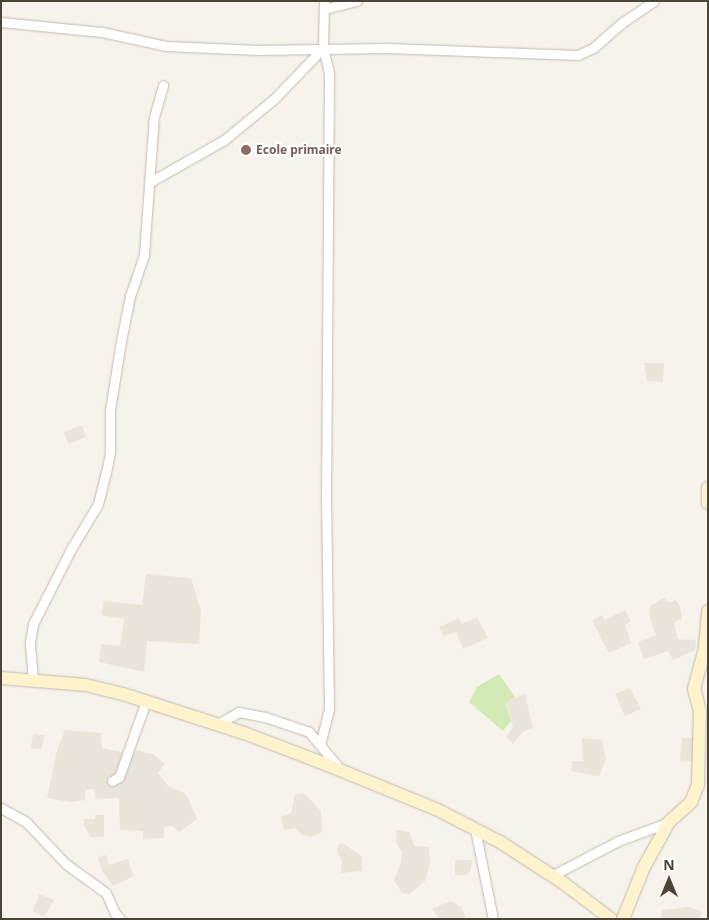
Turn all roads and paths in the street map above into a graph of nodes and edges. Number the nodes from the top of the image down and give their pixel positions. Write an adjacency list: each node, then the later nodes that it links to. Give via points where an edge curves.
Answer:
1 (357, 1): 3 (street)
2 (654, 1): 5 (street, via 578,56)
3 (324, 5): 5 (street)
4 (1, 22): 5 (street, via 102,32 166,46 258,50)
5 (323, 48): 7 (street, via 274,99 224,140); 15 (street, via 329,73 326,503 329,709)
6 (163, 85): 7 (street, via 154,117)
7 (150, 182): 12 (street, via 144,255 130,296 110,410 110,452 106,473 98,504 33,624 30,643)
8 (708, 488): 9 (street)
9 (708, 503)
10 (708, 611): 19 (street, via 705,648 694,689 700,712 698,785 691,802)
11 (1, 678): 12 (street)
12 (33, 679): 13 (street, via 86,686)
13 (146, 700): 14 (street); 17 (street, via 119,777)
14 (218, 724): 15 (street, via 240,712 265,717 309,732); 16 (street)
15 (320, 745): 16 (street)
16 (340, 770): 20 (street, via 411,798)
17 (112, 781)
18 (1, 808): 22 (street, via 26,822 66,864 106,893)
19 (669, 822): 21 (street, via 618,841); 25 (street, via 644,867)
20 (475, 829): 21 (street); 23 (street)
21 (553, 875): 24 (street)
22 (120, 919)
23 (493, 919)
24 (611, 919)
25 (623, 919)

